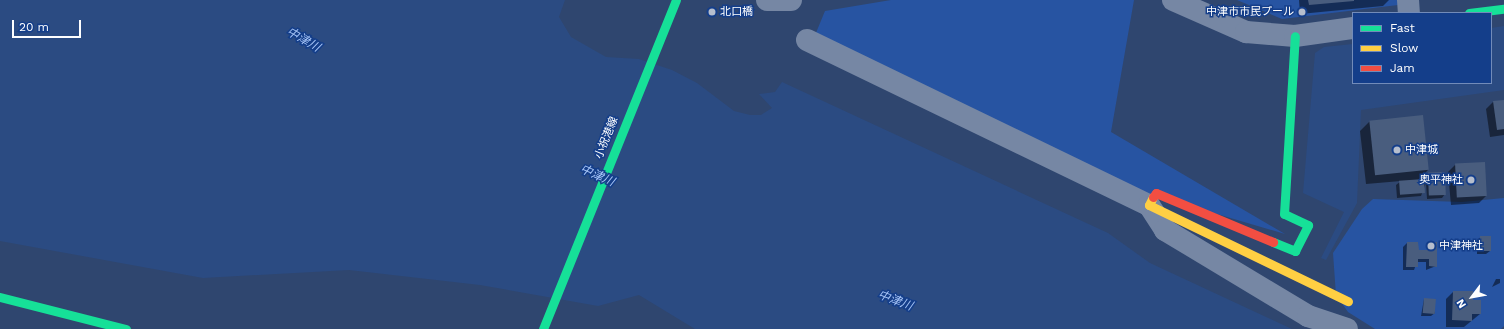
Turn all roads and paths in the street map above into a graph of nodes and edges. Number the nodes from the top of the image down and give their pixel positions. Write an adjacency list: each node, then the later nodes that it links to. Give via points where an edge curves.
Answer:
1 (676, 0): 16 (street, 小祝港線)
2 (767, 0): 3 (street)
3 (791, 0)
4 (1173, 0): 10 (street, via 1246,32)
5 (1408, 0): 7 (street)
6 (1504, 9): 8 (street)
7 (1410, 12)
8 (1478, 12)
9 (1352, 28): 10 (street)
10 (1295, 36): 12 (street, via 1284,214 1308,225 1295,251 1156,193)
11 (807, 40): 12 (street)
12 (1148, 205): 14 (street); 17 (street, via 1165,230 1308,316)
13 (0, 297): 15 (street)
14 (1348, 300)
15 (126, 329)
16 (543, 329)
17 (1347, 329)

